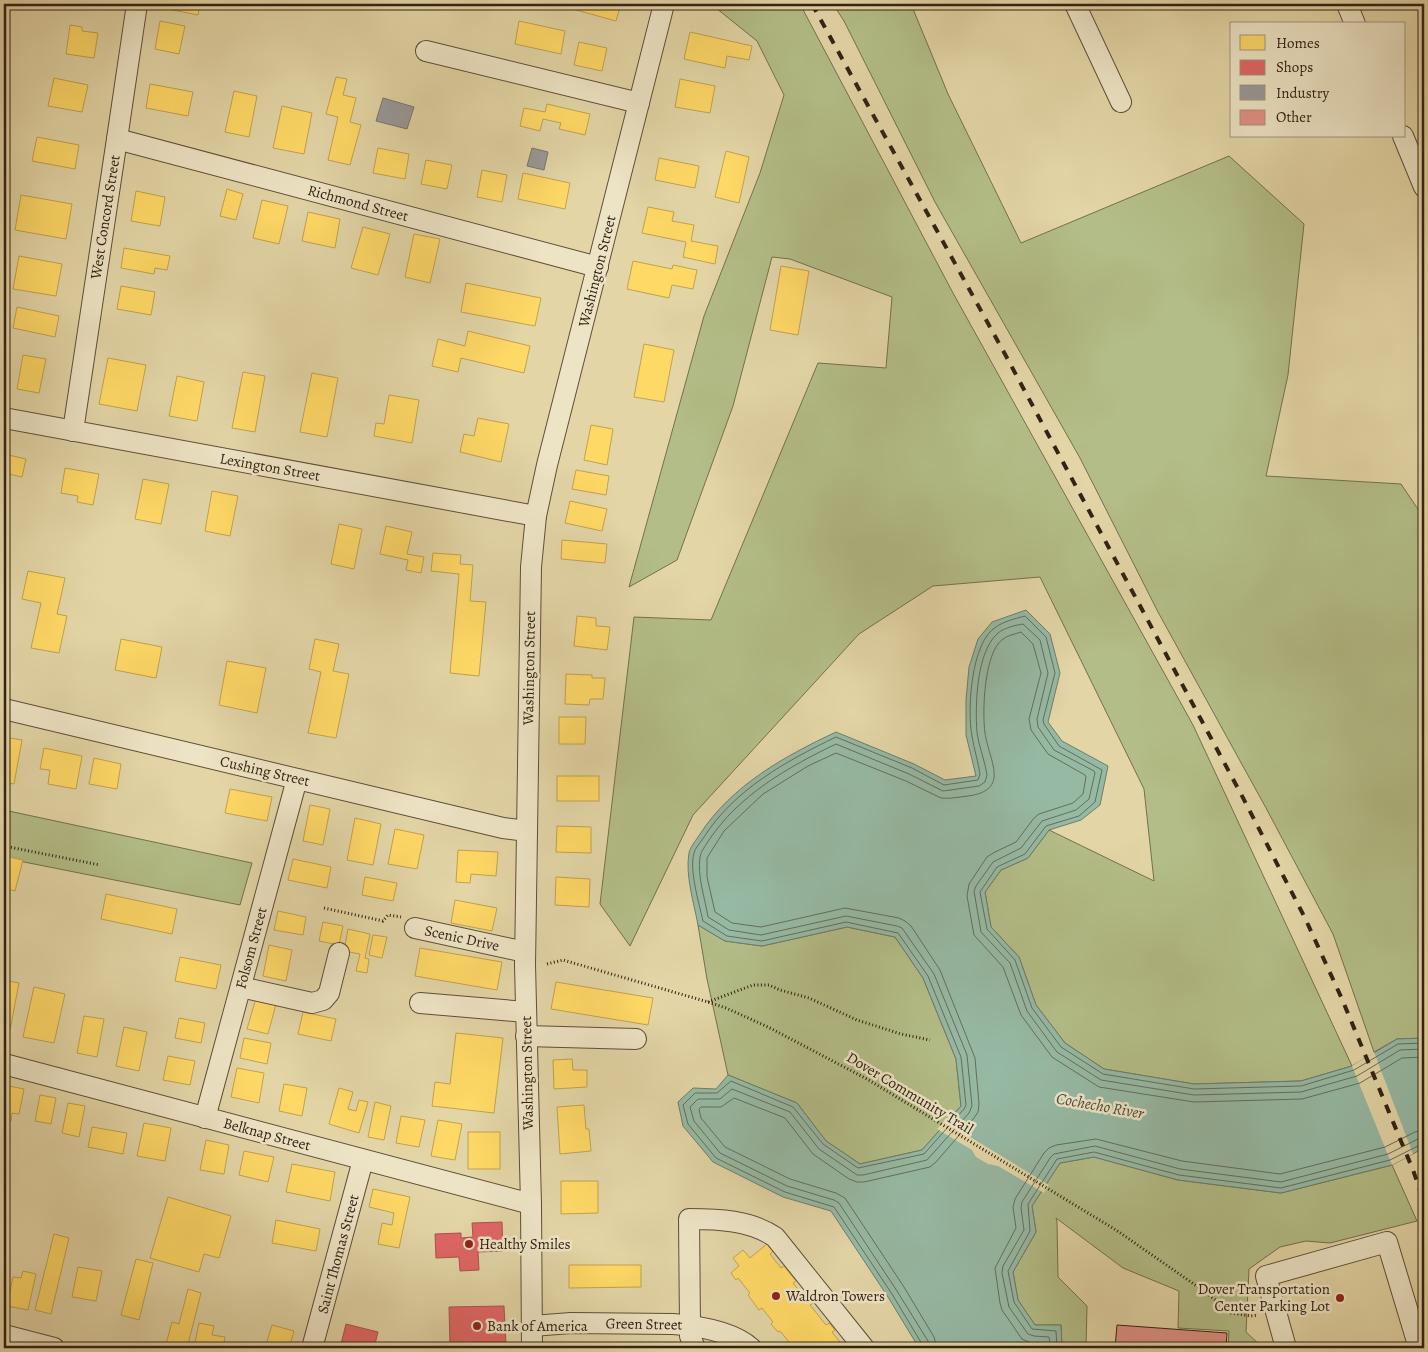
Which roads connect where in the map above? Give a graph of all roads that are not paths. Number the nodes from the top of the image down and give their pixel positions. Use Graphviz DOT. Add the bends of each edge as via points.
graph roads {
  1 [pos="136,4"];
  2 [pos="664,4"];
  3 [pos="1075,4"];
  4 [pos="1347,4"];
  5 [pos="1354,22"];
  6 [pos="426,50"];
  7 [pos="1121,102"];
  8 [pos="639,103"];
  9 [pos="1404,138"];
  10 [pos="117,139"];
  11 [pos="1424,187"];
  12 [pos="598,267"];
  13 [pos="4,418"];
  14 [pos="72,431"];
  15 [pos="536,516"];
  16 [pos="4,709"];
  17 [pos="296,779"];
  18 [pos="527,831"];
  19 [pos="414,928"];
  20 [pos="517,950"];
  21 [pos="339,953"];
  22 [pos="241,987"];
  23 [pos="420,1003"];
  24 [pos="526,1012"];
  25 [pos="526,1036"];
  26 [pos="636,1039"];
  27 [pos="4,1064"];
  28 [pos="205,1118"];
  29 [pos="363,1160"];
  30 [pos="531,1204"];
  31 [pos="690,1325"];
  32 [pos="532,1326"];
  33 [pos="4,1335"];
  34 [pos="54,1348"];
  35 [pos="312,1348"];
  36 [pos="532,1348"];
  37 [pos="695,1348"];
  38 [pos="751,1348"];
  39 [pos="864,1348"];
  40 [pos="1286,1348"];
  41 [pos="1418,1348"];
  1 -- 10 [label="street, West Concord Street"];
  2 -- 8 [label="street, Washington Street"];
  3 -- 7 [label="street"];
  4 -- 5 [label="street"];
  6 -- 8 [label="street"];
  8 -- 12 [label="street, Washington Street"];
  9 -- 11 [label="street"];
  10 -- 12 [label="street, Richmond Street"];
  10 -- 14 [label="street, West Concord Street"];
  12 -- 15 [label="street, Washington Street"];
  13 -- 14 [label="street, Lexington Street"];
  14 -- 15 [label="street, Lexington Street"];
  15 -- 18 [label="street, Washington Street" via="530,567"];
  16 -- 17 [label="street, Cushing Street"];
  17 -- 18 [label="street, Cushing Street"];
  17 -- 22 [label="street, Folsom Street"];
  18 -- 20 [label="street, Washington Street"];
  19 -- 20 [label="street, Scenic Drive"];
  20 -- 24 [label="street, Washington Street"];
  21 -- 22 [label="street" via="333,982 323,1000 312,1003"];
  22 -- 28 [label="street, Folsom Street"];
  23 -- 24 [label="street"];
  24 -- 25 [label="street, Washington Street"];
  25 -- 26 [label="street"];
  25 -- 30 [label="street, Washington Street"];
  27 -- 28 [label="street, Belknap Street"];
  28 -- 29 [label="street, Belknap Street"];
  29 -- 30 [label="street, Belknap Street"];
  29 -- 35 [label="street, Saint Thomas Street"];
  30 -- 32 [label="street, Washington Street"];
  31 -- 32 [label="street, Green Street" via="571,1323"];
  31 -- 37 [label="street"];
  31 -- 38 [label="street, Green Street" via="722,1333"];
  31 -- 39 [label="street" via="689,1219 727,1220 774,1237"];
  32 -- 36 [label="street, Washington Street"];
  33 -- 34 [label="street"];
  40 -- 41 [label="street" via="1266,1276 1387,1242"];
}
